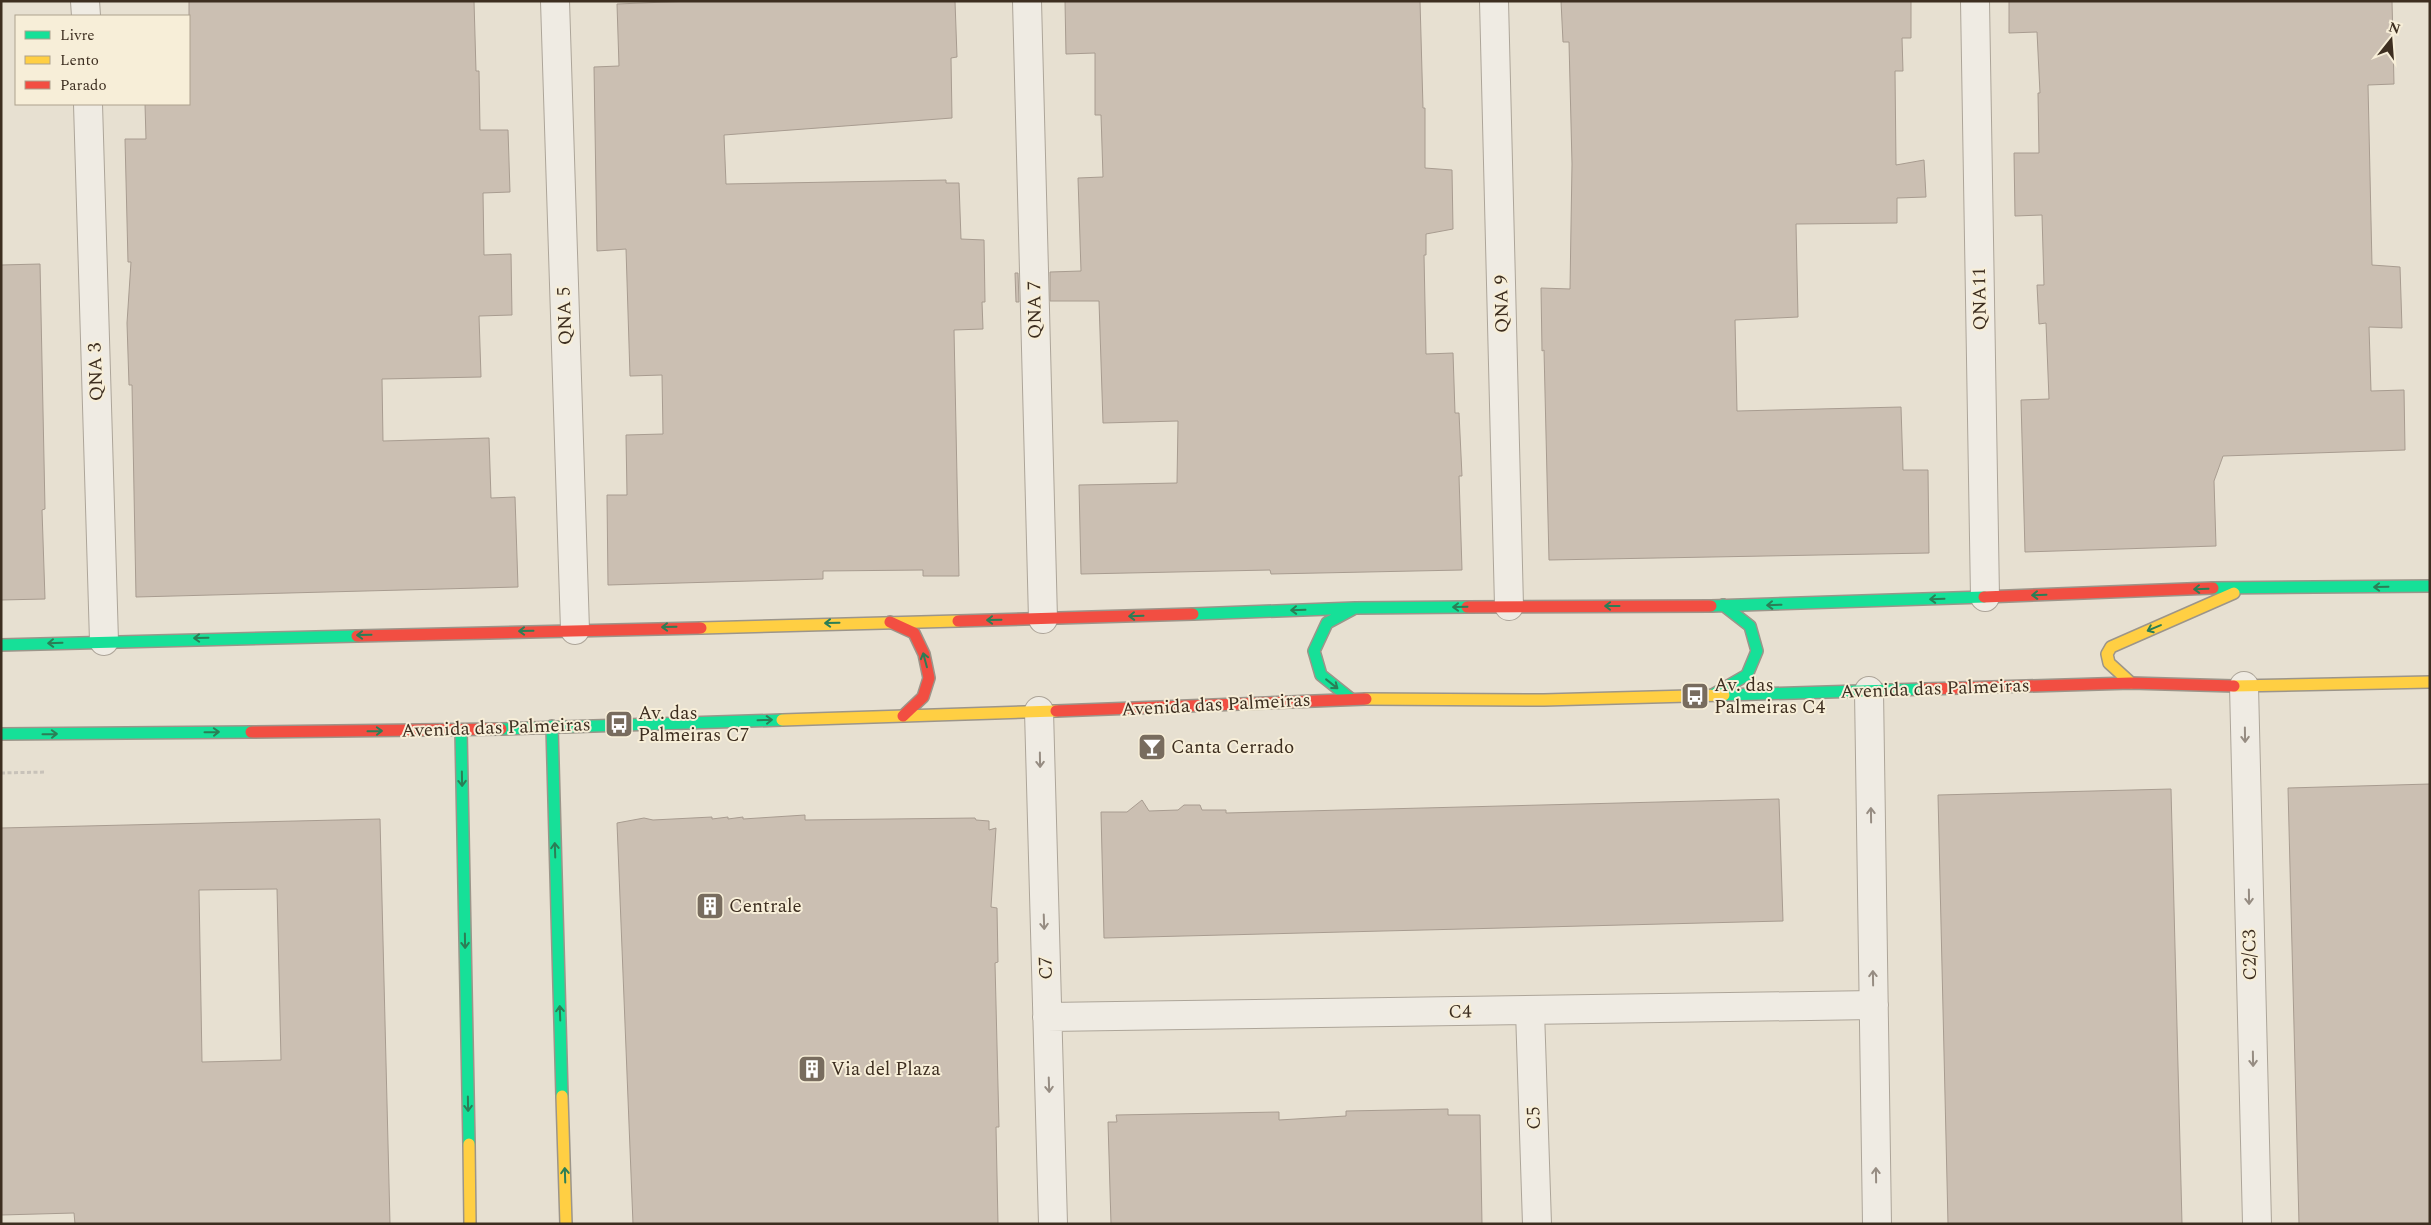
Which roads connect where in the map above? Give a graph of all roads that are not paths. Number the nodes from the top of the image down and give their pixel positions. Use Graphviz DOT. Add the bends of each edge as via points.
graph roads {
  1 [pos="85,1"];
  2 [pos="555,1"];
  3 [pos="1027,1"];
  4 [pos="1494,1"];
  5 [pos="1975,1"];
  6 [pos="86,15"];
  7 [pos="88,105"];
  8 [pos="2430,586"];
  9 [pos="2247,588"];
  10 [pos="1985,597"];
  11 [pos="1723,605"];
  12 [pos="1509,606"];
  13 [pos="1355,608"];
  14 [pos="1043,619"];
  15 [pos="890,622"];
  16 [pos="575,630"];
  17 [pos="104,640"];
  18 [pos="1,645"];
  19 [pos="2131,682"];
  20 [pos="2430,682"];
  21 [pos="2244,686"];
  22 [pos="1869,691"];
  23 [pos="1713,694"];
  24 [pos="1351,699"];
  25 [pos="1039,711"];
  26 [pos="903,716"];
  27 [pos="552,726"];
  28 [pos="461,730"];
  29 [pos="1,734"];
  30 [pos="1874,1005"];
  31 [pos="1530,1011"];
  32 [pos="1047,1017"];
  33 [pos="473,1221"];
  34 [pos="566,1224"];
  35 [pos="1053,1224"];
  36 [pos="1537,1224"];
  37 [pos="1877,1224"];
  38 [pos="2257,1224"];
  1 -- 6 [label="street"];
  2 -- 16 [label="street, QNA 5"];
  3 -- 14 [label="street, QNA 7"];
  4 -- 12 [label="street, QNA 9"];
  5 -- 10 [label="street, QNA11"];
  7 -- 17 [label="street, QNA 3"];
  8 -- 9 [label="main road, one-way"];
  9 -- 10 [label="main road, one-way"];
  9 -- 19 [label="main road, one-way" via="2111,647 2107,654 2109,663"];
  10 -- 11 [label="main road, one-way"];
  11 -- 12 [label="main road, one-way"];
  11 -- 23 [label="main road" via="1750,626 1757,651 1747,675"];
  12 -- 13 [label="main road, one-way"];
  13 -- 14 [label="main road, one-way"];
  13 -- 24 [label="main road, one-way" via="1327,623 1314,651 1321,676"];
  14 -- 15 [label="main road, one-way"];
  15 -- 16 [label="main road, one-way"];
  26 -- 15 [label="main road, one-way" via="923,697 929,678 924,654 914,633"];
  16 -- 17 [label="main road, one-way"];
  17 -- 18 [label="main road, one-way"];
  19 -- 21 [label="main road, Avenida das Palmeiras"];
  19 -- 22 [label="main road, Avenida das Palmeiras"];
  20 -- 21 [label="main road, Avenida das Palmeiras"];
  21 -- 38 [label="street, C2/C3, one-way"];
  22 -- 23 [label="main road, Avenida das Palmeiras"];
  30 -- 22 [label="street, one-way"];
  23 -- 24 [label="main road, Avenida das Palmeiras" via="1544,700"];
  24 -- 25 [label="main road, Avenida das Palmeiras"];
  25 -- 26 [label="main road, Avenida das Palmeiras"];
  25 -- 32 [label="street, C7, one-way"];
  27 -- 26 [label="main road, Avenida das Palmeiras, one-way"];
  27 -- 28 [label="main road, Avenida das Palmeiras"];
  34 -- 27 [label="main road, one-way"];
  29 -- 28 [label="main road, Avenida das Palmeiras, one-way"];
  28 -- 33 [label="main road, one-way"];
  30 -- 31 [label="street, C4"];
  37 -- 30 [label="street, one-way"];
  31 -- 32 [label="street, C4"];
  31 -- 36 [label="street, C5"];
  32 -- 35 [label="street, C7, one-way"];
}
